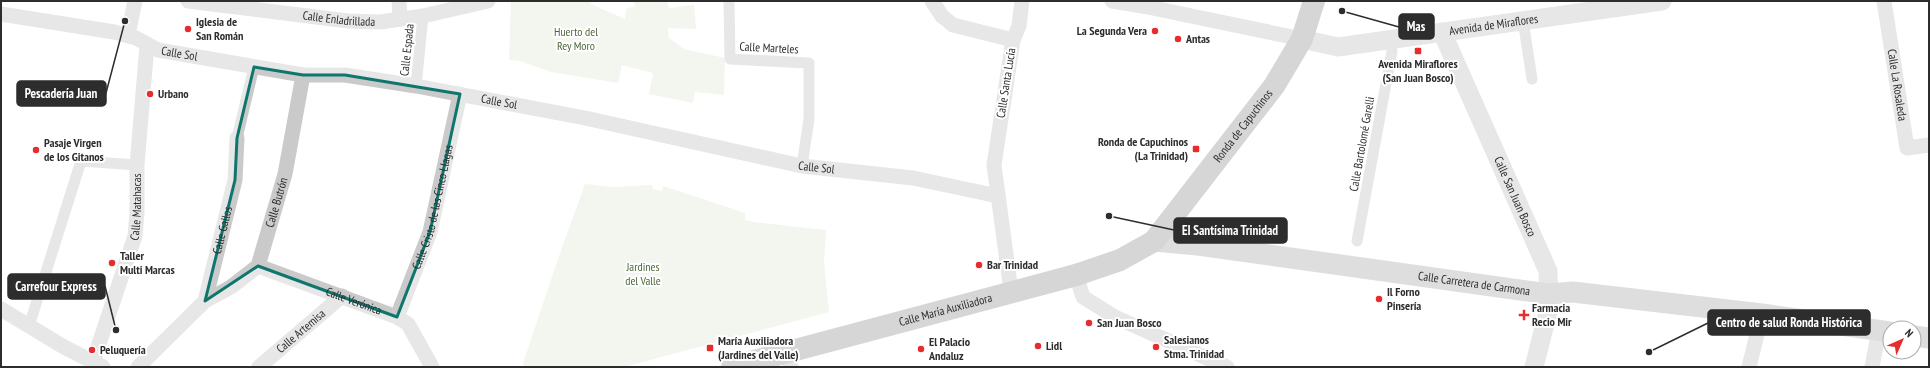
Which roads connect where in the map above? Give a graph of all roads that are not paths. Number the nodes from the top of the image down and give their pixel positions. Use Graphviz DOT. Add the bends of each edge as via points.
graph roads {
  1 [pos="135,1"];
  2 [pos="188,1"];
  3 [pos="399,1"];
  4 [pos="488,1"];
  5 [pos="729,1"];
  6 [pos="932,1"];
  7 [pos="1022,1"];
  8 [pos="1112,1"];
  9 [pos="1314,1"];
  10 [pos="1662,1"];
  11 [pos="1884,1"];
  12 [pos="238,4"];
  13 [pos="1590,6"];
  14 [pos="1,14"];
  15 [pos="423,16"];
  16 [pos="400,18"];
  17 [pos="1523,20"];
  18 [pos="1442,32"];
  19 [pos="121,33"];
  20 [pos="1302,39"];
  21 [pos="1013,40"];
  22 [pos="147,45"];
  23 [pos="1392,51"];
  24 [pos="254,67"];
  25 [pos="303,75"];
  26 [pos="1532,79"];
  27 [pos="416,86"];
  28 [pos="460,94"];
  29 [pos="237,138"];
  30 [pos="1929,145"];
  31 [pos="137,166"];
  32 [pos="802,166"];
  33 [pos="998,196"];
  34 [pos="1357,241"];
  35 [pos="1162,242"];
  36 [pos="258,266"];
  37 [pos="1076,275"];
  38 [pos="1011,291"];
  39 [pos="1549,294"];
  40 [pos="342,296"];
  41 [pos="206,301"];
  42 [pos="1,309"];
  43 [pos="1762,314"];
  44 [pos="397,317"];
  45 [pos="29,326"];
  46 [pos="1882,331"];
  47 [pos="1882,337"];
  48 [pos="789,360"];
  49 [pos="98,365"];
  50 [pos="426,365"];
  51 [pos="138,367"];
  52 [pos="259,367"];
  53 [pos="732,367"];
  54 [pos="1228,367"];
  55 [pos="1534,367"];
  56 [pos="1749,367"];
  57 [pos="1872,367"];
  1 -- 19 [label="street"];
  2 -- 12 [label="street, Calle Enladrillada"];
  3 -- 16 [label="street"];
  4 -- 15 [label="street, Calle Enladrillada"];
  5 -- 32 [label="street, Calle Marteles" via="730,59 809,63 809,119"];
  6 -- 21 [label="street, Calle Santa Lucía" via="942,16 953,25"];
  7 -- 21 [label="street" via="1019,26"];
  8 -- 20 [label="street"];
  9 -- 20 [label="main road, Ronda de Capuchinos"];
  10 -- 13 [label="street, Avenida de Miraflores"];
  11 -- 30 [label="street, Calle La Rosaleda" via="1907,148"];
  12 -- 16 [label="street, Calle Enladrillada" via="348,21 380,22"];
  13 -- 17 [label="street, Avenida de Miraflores"];
  14 -- 19 [label="street, Calle Sol"];
  15 -- 16 [label="street, Calle Enladrillada"];
  15 -- 27 [label="street, Calle Espada"];
  17 -- 18 [label="street, Avenida de Miraflores"];
  17 -- 26 [label="street"];
  18 -- 20 [label="street, Avenida de Miraflores" via="1338,47"];
  18 -- 39 [label="street, Calle San Juan Bosco" via="1548,271"];
  19 -- 22 [label="street, Calle Sol"];
  20 -- 35 [label="main road, Ronda de Capuchinos" via="1274,86"];
  21 -- 33 [label="street, Calle Santa Lucía" via="994,165"];
  22 -- 24 [label="street, Calle Sol" via="158,50"];
  22 -- 31 [label="street, Calle Matahacas"];
  23 -- 34 [label="street, Calle Bartolomé Garelli"];
  24 -- 25 [label="street, Calle Sol"];
  24 -- 29 [label="street, Calle Gallos"];
  25 -- 27 [label="street, Calle Sol" via="345,75"];
  25 -- 36 [label="street, Calle Butrón" via="285,174"];
  27 -- 28 [label="street, Calle Sol"];
  28 -- 32 [label="street, Calle Sol" via="681,138"];
  28 -- 44 [label="street, Calle Cristo de las Cinco Llagas" via="430,232"];
  29 -- 41 [label="street, Calle Gallos" via="235,180"];
  31 -- 45 [label="street" via="81,161"];
  31 -- 49 [label="street, Calle Matahacas" via="135,236"];
  32 -- 33 [label="street, Calle Sol" via="913,178"];
  33 -- 38 [label="street, Calle Santa Lucía"];
  35 -- 37 [label="main road, Calle María Auxiliadora"];
  35 -- 39 [label="main road, Calle Carretera de Carmona"];
  36 -- 40 [label="street, Calle Verónica"];
  36 -- 41 [label="street"];
  37 -- 38 [label="main road, Calle María Auxiliadora"];
  37 -- 54 [label="street" via="1083,297 1114,317"];
  38 -- 48 [label="main road, Calle María Auxiliadora"];
  39 -- 43 [label="main road, Calle Carretera de Carmona" via="1573,292"];
  39 -- 55 [label="street, Calle San Juan Bosco" via="1549,308"];
  40 -- 44 [label="street, Calle Verónica"];
  40 -- 52 [label="street, Calle Artemisa"];
  41 -- 51 [label="street"];
  42 -- 45 [label="street"];
  43 -- 46 [label="main road, Calle Carretera de Carmona"];
  43 -- 56 [label="street"];
  44 -- 50 [label="street, Calle Verónica" via="408,324"];
  45 -- 49 [label="street"];
  47 -- 57 [label="street"];
  48 -- 53 [label="main road, Calle María Auxiliadora"];
}
